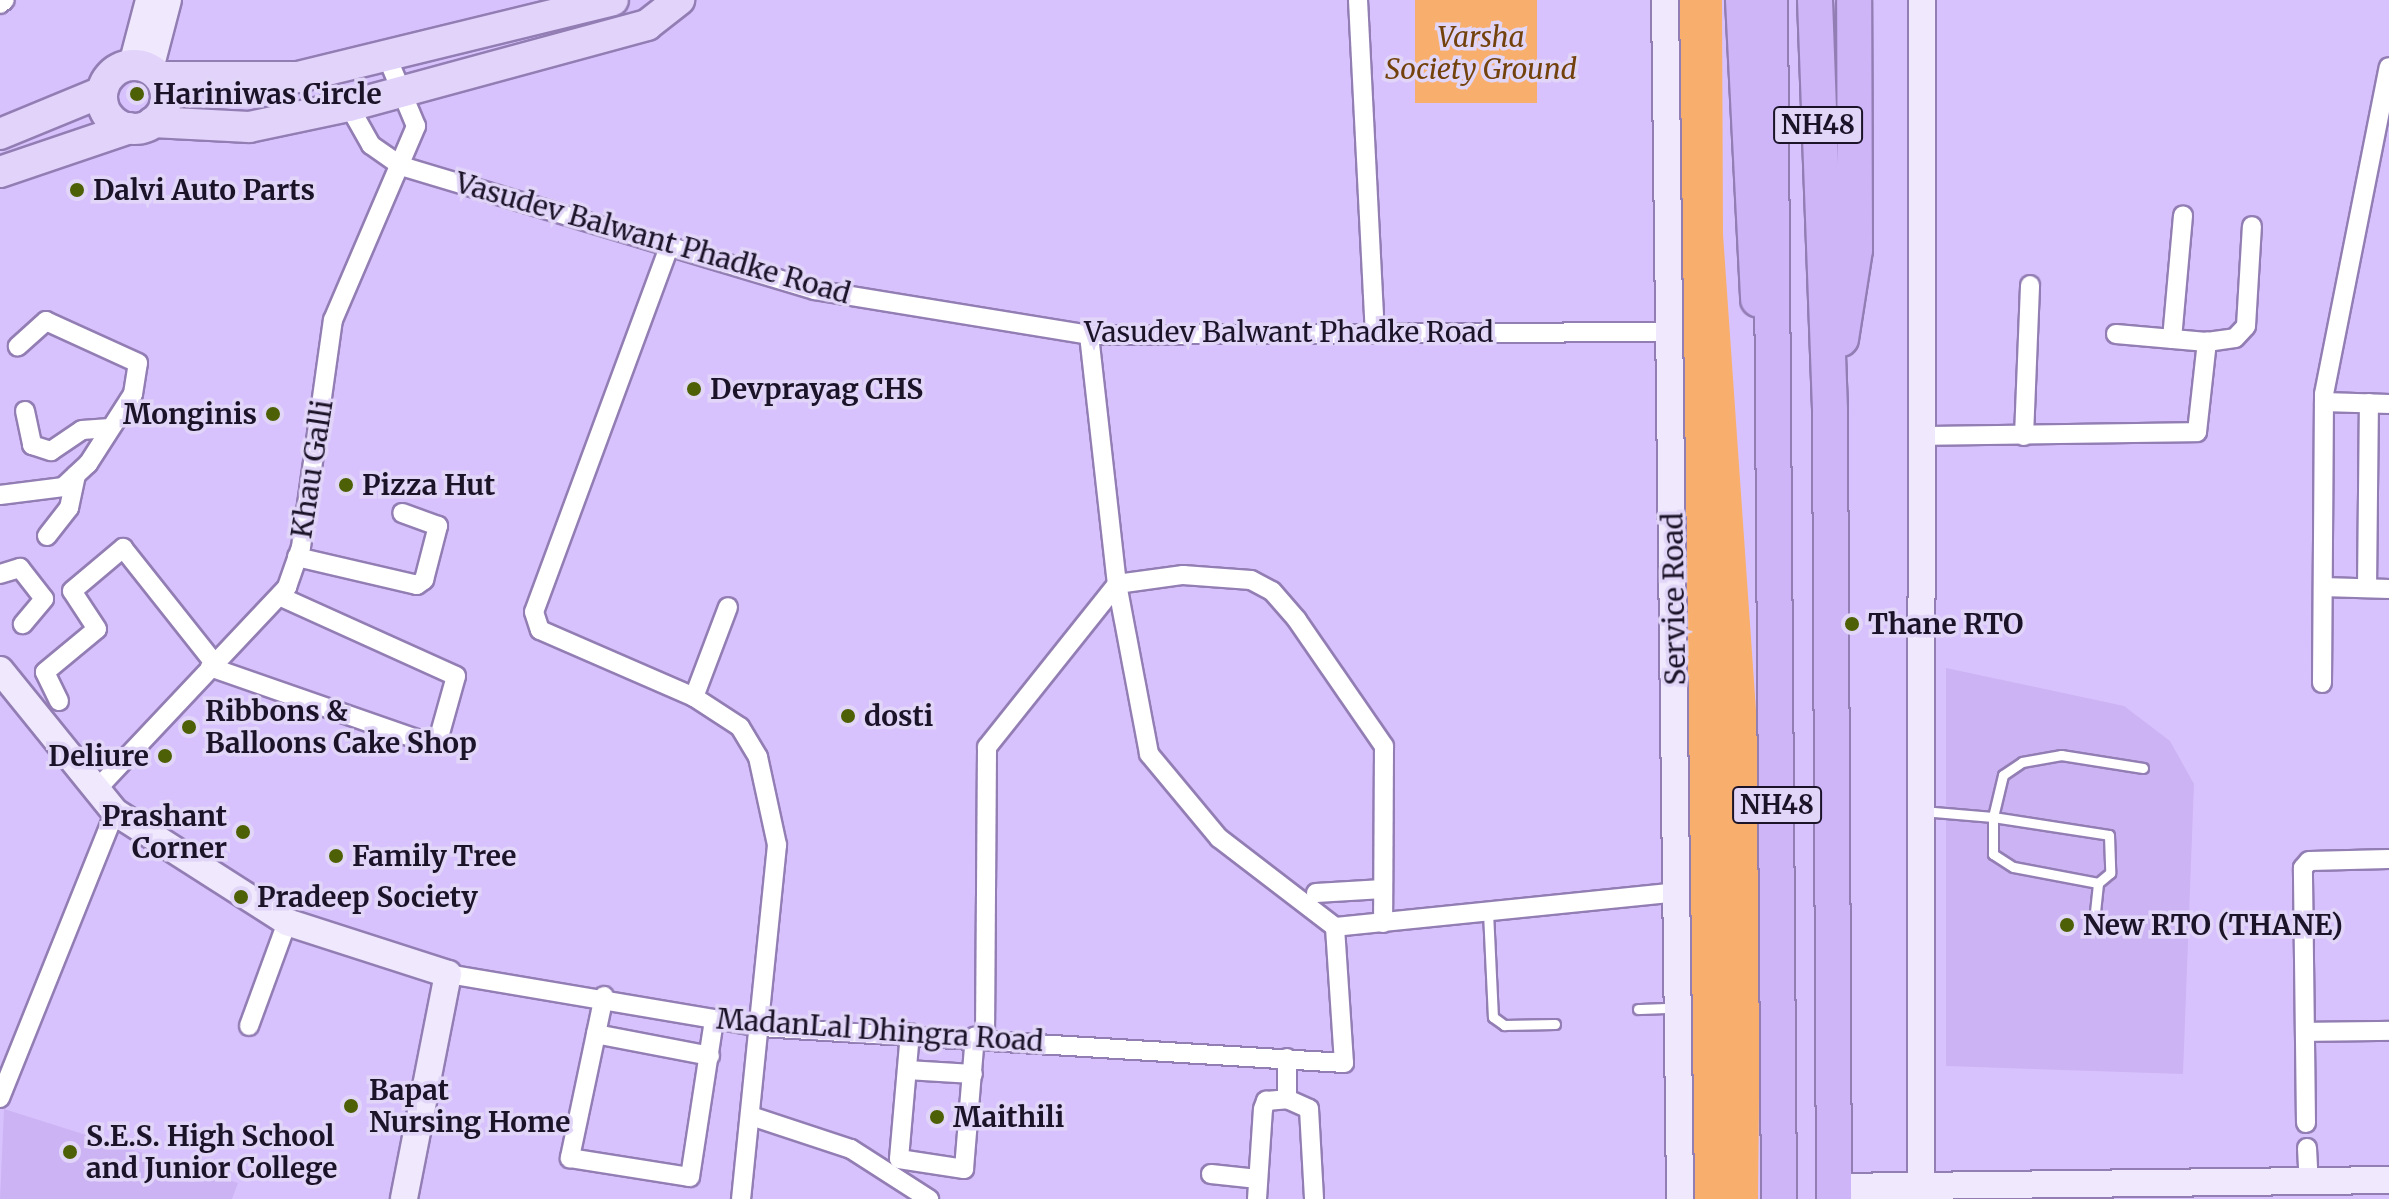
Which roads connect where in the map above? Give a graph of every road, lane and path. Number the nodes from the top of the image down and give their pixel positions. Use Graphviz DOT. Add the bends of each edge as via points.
graph roads {
  1 [pos="5,0"];
  2 [pos="149,0"];
  3 [pos="168,0"];
  4 [pos="613,0"];
  5 [pos="679,0"];
  6 [pos="1358,0"];
  7 [pos="1665,0"];
  8 [pos="1743,0"];
  9 [pos="1770,0"];
  10 [pos="1815,0"];
  11 [pos="1854,0"];
  12 [pos="1922,0"];
  13 [pos="0,4"];
  14 [pos="387,57"];
  15 [pos="2389,67"];
  16 [pos="147,70"];
  17 [pos="403,91"];
  18 [pos="102,92"];
  19 [pos="349,106"];
  20 [pos="142,125"];
  21 [pos="0,134"];
  22 [pos="401,166"];
  23 [pos="0,172"];
  24 [pos="2183,215"];
  25 [pos="2252,226"];
  26 [pos="669,247"];
  27 [pos="2030,285"];
  28 [pos="1671,332"];
  29 [pos="1375,333"];
  30 [pos="2116,334"];
  31 [pos="1089,335"];
  32 [pos="2172,339"];
  33 [pos="2207,342"];
  34 [pos="18,346"];
  35 [pos="2324,402"];
  36 [pos="2369,403"];
  37 [pos="2389,404"];
  38 [pos="25,411"];
  39 [pos="1774,411"];
  40 [pos="1830,411"];
  41 [pos="110,428"];
  42 [pos="1921,436"];
  43 [pos="2024,436"];
  44 [pos="76,475"];
  45 [pos="0,495"];
  46 [pos="402,513"];
  47 [pos="47,536"];
  48 [pos="297,557"];
  49 [pos="0,574"];
  50 [pos="1117,584"];
  51 [pos="2323,587"];
  52 [pos="2367,588"];
  53 [pos="2389,589"];
  54 [pos="279,596"];
  55 [pos="728,607"];
  56 [pos="23,624"];
  57 [pos="212,665"];
  58 [pos="0,670"];
  59 [pos="2322,683"];
  60 [pos="694,697"];
  61 [pos="59,701"];
  62 [pos="2143,768"];
  63 [pos="96,790"];
  64 [pos="1921,811"];
  65 [pos="115,812"];
  66 [pos="1993,817"];
  67 [pos="2389,859"];
  68 [pos="2098,883"];
  69 [pos="1383,889"];
  70 [pos="1677,892"];
  71 [pos="1316,893"];
  72 [pos="1488,912"];
  73 [pos="2095,912"];
  74 [pos="287,922"];
  75 [pos="1383,923"];
  76 [pos="1335,927"];
  77 [pos="448,974"];
  78 [pos="604,996"];
  79 [pos="1678,1008"];
  80 [pos="1638,1009"];
  81 [pos="714,1021"];
  82 [pos="1555,1024"];
  83 [pos="249,1026"];
  84 [pos="761,1027"];
  85 [pos="2389,1031"];
  86 [pos="2305,1032"];
  87 [pos="910,1033"];
  88 [pos="596,1034"];
  89 [pos="980,1036"];
  90 [pos="710,1056"];
  91 [pos="1287,1058"];
  92 [pos="907,1070"];
  93 [pos="973,1074"];
  94 [pos="0,1098"];
  95 [pos="1287,1099"];
  96 [pos="754,1117"];
  97 [pos="2306,1123"];
  98 [pos="2307,1148"];
  99 [pos="1211,1174"];
  100 [pos="1258,1179"];
  101 [pos="2389,1180"];
  102 [pos="2309,1181"];
  103 [pos="2187,1191"];
  104 [pos="1834,1193"];
  105 [pos="1921,1193"];
  106 [pos="404,1199"];
  107 [pos="741,1199"];
  108 [pos="929,1199"];
  109 [pos="1257,1199"];
  110 [pos="1314,1199"];
  111 [pos="1680,1199"];
  112 [pos="1779,1199"];
  1 -- 13 [label="street"];
  2 -- 16 [label="street"];
  3 -- 16 [label="street"];
  4 -- 14 [label="main road"];
  5 -- 17 [label="main road" via="647,25"];
  6 -- 29 [label="street"];
  7 -- 28 [label="street, Service Road"];
  8 -- 39 [label="highway" via="1750,251"];
  9 -- 39 [label="highway, NH48"];
  10 -- 40 [label="highway, NH48"];
  11 -- 40 [label="highway" via="1855,250"];
  12 -- 42 [label="street"];
  14 -- 16 [label="main road" via="298,77"];
  14 -- 17 [label="street, Khau Galli"];
  15 -- 35 [label="street"];
  16 -- 18 [label="main road" via="112,73"];
  16 -- 20 [label="main road" via="165,106"];
  17 -- 19 [label="main road"];
  17 -- 22 [label="street, Khau Galli" via="416,126"];
  18 -- 20 [label="main road" via="112,120"];
  18 -- 21 [label="main road"];
  19 -- 20 [label="main road" via="249,127"];
  19 -- 22 [label="street" via="371,145"];
  20 -- 23 [label="main road"];
  22 -- 26 [label="street, Vasudev Balwant Phadke Road"];
  22 -- 48 [label="street, Khau Galli" via="333,320"];
  24 -- 32 [label="street"];
  25 -- 33 [label="street" via="2246,326 2235,338"];
  26 -- 31 [label="street, Vasudev Balwant Phadke Road" via="815,290"];
  26 -- 60 [label="street" via="534,612 540,630"];
  27 -- 43 [label="street"];
  28 -- 29 [label="street, Vasudev Balwant Phadke Road"];
  28 -- 70 [label="street, Service Road"];
  29 -- 31 [label="street, Vasudev Balwant Phadke Road"];
  30 -- 32 [label="street"];
  31 -- 50 [label="street"];
  32 -- 33 [label="street"];
  33 -- 43 [label="street" via="2197,432"];
  34 -- 41 [label="street" via="46,321 133,355 133,394"];
  35 -- 36 [label="street"];
  35 -- 51 [label="street"];
  36 -- 37 [label="street"];
  36 -- 52 [label="street"];
  38 -- 41 [label="street" via="32,445 51,451 82,430"];
  39 -- 112 [label="highway, NH48"];
  40 -- 104 [label="highway, NH48"];
  41 -- 44 [label="street"];
  42 -- 43 [label="street"];
  42 -- 64 [label="street"];
  44 -- 45 [label="street" via="37,495"];
  44 -- 47 [label="street" via="69,508"];
  46 -- 48 [label="street" via="438,526 424,580 417,585"];
  48 -- 54 [label="street, Khau Galli"];
  49 -- 56 [label="street" via="20,568 44,599"];
  50 -- 69 [label="street" via="1216,576 1272,591 1384,746"];
  50 -- 76 [label="street" via="1149,754 1219,838"];
  50 -- 89 [label="street" via="987,747"];
  51 -- 52 [label="street"];
  51 -- 59 [label="street"];
  52 -- 53 [label="street"];
  54 -- 57 [label="street, Khau Galli"];
  54 -- 57 [label="street" via="456,676 439,737 425,742"];
  55 -- 60 [label="street"];
  57 -- 61 [label="street" via="123,548 72,591 97,629 45,672"];
  57 -- 63 [label="street, Khau Galli"];
  58 -- 63 [label="street, MadanLal Dhingra Road"];
  60 -- 84 [label="street" via="740,727 768,785 777,845"];
  62 -- 66 [label="lane" via="2061,755 2022,762 2003,775"];
  63 -- 65 [label="street, MadanLal Dhingra Road"];
  64 -- 66 [label="lane"];
  64 -- 105 [label="street"];
  65 -- 74 [label="street, MadanLal Dhingra Road"];
  65 -- 94 [label="street"];
  66 -- 68 [label="lane" via="1999,860"];
  66 -- 68 [label="lane" via="2109,835 2110,873"];
  67 -- 86 [label="street" via="2309,861 2303,868"];
  68 -- 73 [label="lane"];
  69 -- 71 [label="street"];
  69 -- 75 [label="street"];
  70 -- 72 [label="street"];
  70 -- 79 [label="street, Service Road"];
  72 -- 75 [label="street"];
  72 -- 82 [label="lane" via="1493,1017 1504,1025"];
  74 -- 77 [label="street, MadanLal Dhingra Road"];
  74 -- 83 [label="street"];
  75 -- 76 [label="street"];
  76 -- 91 [label="street, MadanLal Dhingra Road" via="1344,1063"];
  77 -- 78 [label="street, MadanLal Dhingra Road"];
  77 -- 106 [label="street"];
  78 -- 81 [label="street, MadanLal Dhingra Road"];
  78 -- 88 [label="street"];
  79 -- 80 [label="lane"];
  79 -- 111 [label="street, Service Road"];
  81 -- 84 [label="street, MadanLal Dhingra Road"];
  81 -- 90 [label="street"];
  84 -- 87 [label="street, MadanLal Dhingra Road"];
  84 -- 96 [label="street"];
  85 -- 86 [label="street"];
  86 -- 97 [label="street"];
  87 -- 89 [label="street, MadanLal Dhingra Road"];
  87 -- 92 [label="street"];
  88 -- 90 [label="street"];
  88 -- 90 [label="street" via="570,1158 690,1177"];
  89 -- 91 [label="street, MadanLal Dhingra Road"];
  89 -- 93 [label="street"];
  91 -- 95 [label="street"];
  92 -- 93 [label="street"];
  92 -- 93 [label="street" via="899,1159 964,1169"];
  95 -- 100 [label="street" via="1266,1101 1263,1109"];
  95 -- 110 [label="street" via="1309,1109"];
  96 -- 107 [label="street"];
  96 -- 108 [label="street" via="851,1149"];
  98 -- 102 [label="street"];
  99 -- 100 [label="street"];
  100 -- 109 [label="street"];
  101 -- 102 [label="street"];
  102 -- 103 [label="street"];
  103 -- 105 [label="street"];
  104 -- 105 [label="street"];
}
